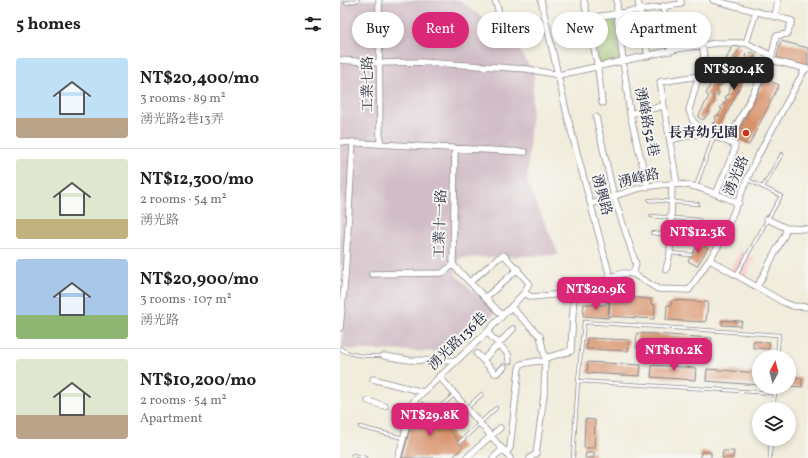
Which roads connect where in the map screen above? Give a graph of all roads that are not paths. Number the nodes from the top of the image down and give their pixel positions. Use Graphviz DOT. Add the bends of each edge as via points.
graph roads {
  1 [pos="358,0"];
  2 [pos="379,0"];
  3 [pos="495,0"];
  4 [pos="541,0"];
  5 [pos="584,0"];
  6 [pos="617,0"];
  7 [pos="638,0"];
  8 [pos="681,0"];
  9 [pos="714,0"];
  10 [pos="778,0"];
  11 [pos="346,3"];
  12 [pos="663,6"];
  13 [pos="640,10"];
  14 [pos="498,12"];
  15 [pos="587,12"];
  16 [pos="617,12"];
  17 [pos="628,12"];
  18 [pos="756,12"];
  19 [pos="775,17"];
  20 [pos="746,43"];
  21 [pos="711,44"];
  22 [pos="594,48"];
  23 [pos="621,48"];
  24 [pos="686,48"];
  25 [pos="703,48"];
  26 [pos="671,51"];
  27 [pos="648,56"];
  28 [pos="340,60"];
  29 [pos="771,60"];
  30 [pos="623,61"];
  31 [pos="380,62"];
  32 [pos="598,68"];
  33 [pos="807,69"];
  34 [pos="559,75"];
  35 [pos="699,76"];
  36 [pos="602,103"];
  37 [pos="663,106"];
  38 [pos="630,114"];
  39 [pos="596,117"];
  40 [pos="704,132"];
  41 [pos="714,136"];
  42 [pos="670,140"];
  43 [pos="728,141"];
  44 [pos="340,142"];
  45 [pos="352,142"];
  46 [pos="380,144"];
  47 [pos="455,148"];
  48 [pos="525,152"];
  49 [pos="782,154"];
  50 [pos="748,180"];
  51 [pos="674,184"];
  52 [pos="648,187"];
  53 [pos="696,187"];
  54 [pos="763,187"];
  55 [pos="716,194"];
  56 [pos="614,196"];
  57 [pos="649,200"];
  58 [pos="671,201"];
  59 [pos="739,203"];
  60 [pos="591,204"];
  61 [pos="698,204"];
  62 [pos="651,216"];
  63 [pos="670,218"];
  64 [pos="767,219"];
  65 [pos="699,220"];
  66 [pos="786,228"];
  67 [pos="808,229"];
  68 [pos="652,234"];
  69 [pos="670,235"];
  70 [pos="695,238"];
  71 [pos="670,253"];
  72 [pos="691,255"];
  73 [pos="710,260"];
  74 [pos="343,265"];
  75 [pos="453,265"];
  76 [pos="518,269"];
  77 [pos="666,270"];
  78 [pos="372,274"];
  79 [pos="633,274"];
  80 [pos="736,275"];
  81 [pos="610,277"];
  82 [pos="470,282"];
  83 [pos="757,287"];
  84 [pos="524,293"];
  85 [pos="574,293"];
  86 [pos="485,298"];
  87 [pos="341,304"];
  88 [pos="511,307"];
  89 [pos="808,307"];
  90 [pos="502,315"];
  91 [pos="340,328"];
  92 [pos="513,328"];
  93 [pos="488,332"];
  94 [pos="497,344"];
  95 [pos="340,348"];
  96 [pos="778,350"];
  97 [pos="477,354"];
  98 [pos="384,356"];
  99 [pos="482,360"];
  100 [pos="545,360"];
  101 [pos="455,361"];
  102 [pos="510,361"];
  103 [pos="504,367"];
  104 [pos="439,376"];
  105 [pos="374,379"];
  106 [pos="578,380"];
  107 [pos="752,391"];
  108 [pos="423,392"];
  109 [pos="456,394"];
  110 [pos="482,394"];
  111 [pos="368,401"];
  112 [pos="385,406"];
  113 [pos="468,408"];
  114 [pos="496,408"];
  115 [pos="435,412"];
  116 [pos="452,422"];
  117 [pos="480,422"];
  118 [pos="360,427"];
  119 [pos="500,428"];
  120 [pos="491,435"];
  121 [pos="404,438"];
  122 [pos="460,442"];
  123 [pos="771,446"];
  124 [pos="504,451"];
  125 [pos="353,455"];
  126 [pos="468,456"];
  127 [pos="365,458"];
  128 [pos="398,458"];
  129 [pos="493,458"];
  130 [pos="510,458"];
  131 [pos="530,458"];
  132 [pos="573,458"];
  133 [pos="770,458"];
  1 -- 11 [label="lane"];
  2 -- 31 [label="street, 工業七路"];
  3 -- 14 [label="street"];
  4 -- 34 [label="street, 湧興路"];
  5 -- 15 [label="street"];
  6 -- 16 [label="street, 湧峰路52巷"];
  7 -- 13 [label="street"];
  8 -- 12 [label="street" via="681,4"];
  9 -- 18 [label="street"];
  10 -- 19 [label="street"];
  12 -- 13 [label="street"];
  12 -- 26 [label="street"];
  13 -- 17 [label="street"];
  13 -- 27 [label="street"];
  18 -- 19 [label="street"];
  18 -- 20 [label="street"];
  19 -- 29 [label="street" via="792,21 787,34 776,36"];
  20 -- 21 [label="street"];
  20 -- 29 [label="street" via="768,54"];
  22 -- 32 [label="street"];
  23 -- 30 [label="street, 湧峰路52巷"];
  24 -- 26 [label="street"];
  25 -- 35 [label="street" via="704,56"];
  26 -- 27 [label="street"];
  27 -- 30 [label="street"];
  28 -- 31 [label="street"];
  29 -- 33 [label="street"];
  29 -- 43 [label="street"];
  30 -- 32 [label="street"];
  30 -- 38 [label="street, 湧峰路52巷"];
  31 -- 34 [label="street" via="527,69"];
  31 -- 46 [label="street, 工業七路"];
  32 -- 34 [label="street"];
  32 -- 36 [label="street"];
  33 -- 50 [label="street, 湧光路" via="755,161"];
  34 -- 60 [label="street, 湧興路"];
  35 -- 37 [label="street" via="660,82"];
  35 -- 40 [label="street" via="689,110 693,121"];
  37 -- 38 [label="street"];
  37 -- 42 [label="street"];
  38 -- 52 [label="street, 湧峰路52巷"];
  39 -- 56 [label="street"];
  40 -- 41 [label="street"];
  40 -- 42 [label="street"];
  41 -- 43 [label="street"];
  41 -- 53 [label="lane"];
  42 -- 51 [label="street"];
  43 -- 55 [label="street" via="735,145 734,151"];
  44 -- 45 [label="street"];
  45 -- 46 [label="street"];
  45 -- 74 [label="street"];
  46 -- 47 [label="street"];
  47 -- 48 [label="street"];
  47 -- 75 [label="street, 工業十一路"];
  49 -- 54 [label="lane"];
  50 -- 54 [label="lane"];
  50 -- 59 [label="street, 湧光路"];
  51 -- 52 [label="street, 湧峰路"];
  51 -- 53 [label="street, 湧峰路"];
  51 -- 58 [label="street"];
  52 -- 56 [label="street, 湧峰路"];
  53 -- 55 [label="street, 湧峰路"];
  54 -- 64 [label="lane" via="781,196"];
  55 -- 59 [label="street, 湧峰路"];
  56 -- 60 [label="street, 湧峰路"];
  56 -- 79 [label="street" via="636,264"];
  57 -- 58 [label="lane"];
  58 -- 61 [label="lane"];
  58 -- 63 [label="street"];
  59 -- 73 [label="street, 湧光路"];
  60 -- 81 [label="street, 湧興路"];
  62 -- 63 [label="lane"];
  63 -- 65 [label="lane"];
  63 -- 69 [label="street"];
  64 -- 66 [label="street"];
  64 -- 80 [label="lane"];
  66 -- 67 [label="street"];
  66 -- 83 [label="street"];
  68 -- 69 [label="lane"];
  69 -- 70 [label="lane"];
  69 -- 71 [label="street"];
  71 -- 72 [label="lane"];
  71 -- 77 [label="street"];
  73 -- 79 [label="street, 湧光路" via="689,290 658,289"];
  73 -- 80 [label="street"];
  74 -- 87 [label="street"];
  75 -- 78 [label="street, 工業十一路" via="442,274"];
  75 -- 82 [label="street"];
  76 -- 82 [label="street" via="504,255"];
  76 -- 84 [label="street" via="529,283"];
  76 -- 86 [label="street"];
  79 -- 81 [label="street" via="624,273"];
  80 -- 83 [label="street"];
  81 -- 85 [label="street" via="591,290"];
  82 -- 86 [label="street"];
  83 -- 89 [label="street" via="793,306"];
  84 -- 85 [label="street" via="532,298"];
  84 -- 88 [label="street, 湧光路136巷"];
  85 -- 100 [label="street" via="571,351"];
  86 -- 90 [label="street"];
  87 -- 91 [label="street"];
  88 -- 90 [label="street, 湧光路136巷"];
  88 -- 100 [label="street" via="540,336"];
  90 -- 93 [label="street, 湧光路136巷"];
  92 -- 94 [label="street"];
  93 -- 94 [label="street"];
  93 -- 101 [label="street, 湧光路136巷"];
  94 -- 99 [label="street"];
  94 -- 102 [label="street" via="508,354"];
  95 -- 98 [label="lane" via="355,354"];
  96 -- 106 [label="lane" via="779,336 584,322"];
  97 -- 99 [label="street"];
  98 -- 101 [label="street" via="409,360"];
  99 -- 103 [label="street" via="495,373"];
  100 -- 124 [label="street" via="521,364 519,368 510,448"];
  100 -- 131 [label="street" via="544,395 536,454"];
  101 -- 104 [label="street, 湧光路136巷"];
  104 -- 108 [label="street, 湧光路136巷"];
  104 -- 109 [label="street"];
  105 -- 108 [label="street"];
  106 -- 107 [label="lane"];
  106 -- 132 [label="lane"];
  108 -- 121 [label="street, 湧光路136巷" via="413,402"];
  109 -- 113 [label="street"];
  109 -- 115 [label="lane"];
  110 -- 113 [label="lane"];
  111 -- 112 [label="street"];
  113 -- 116 [label="lane"];
  113 -- 117 [label="street"];
  114 -- 117 [label="lane"];
  117 -- 120 [label="street"];
  117 -- 122 [label="lane"];
  118 -- 121 [label="lane"];
  119 -- 120 [label="street"];
  120 -- 124 [label="street"];
  120 -- 126 [label="street"];
  121 -- 128 [label="street, 湧光路136巷"];
  123 -- 133 [label="lane"];
  124 -- 129 [label="street"];
  124 -- 130 [label="street"];
  125 -- 127 [label="lane"];
}
